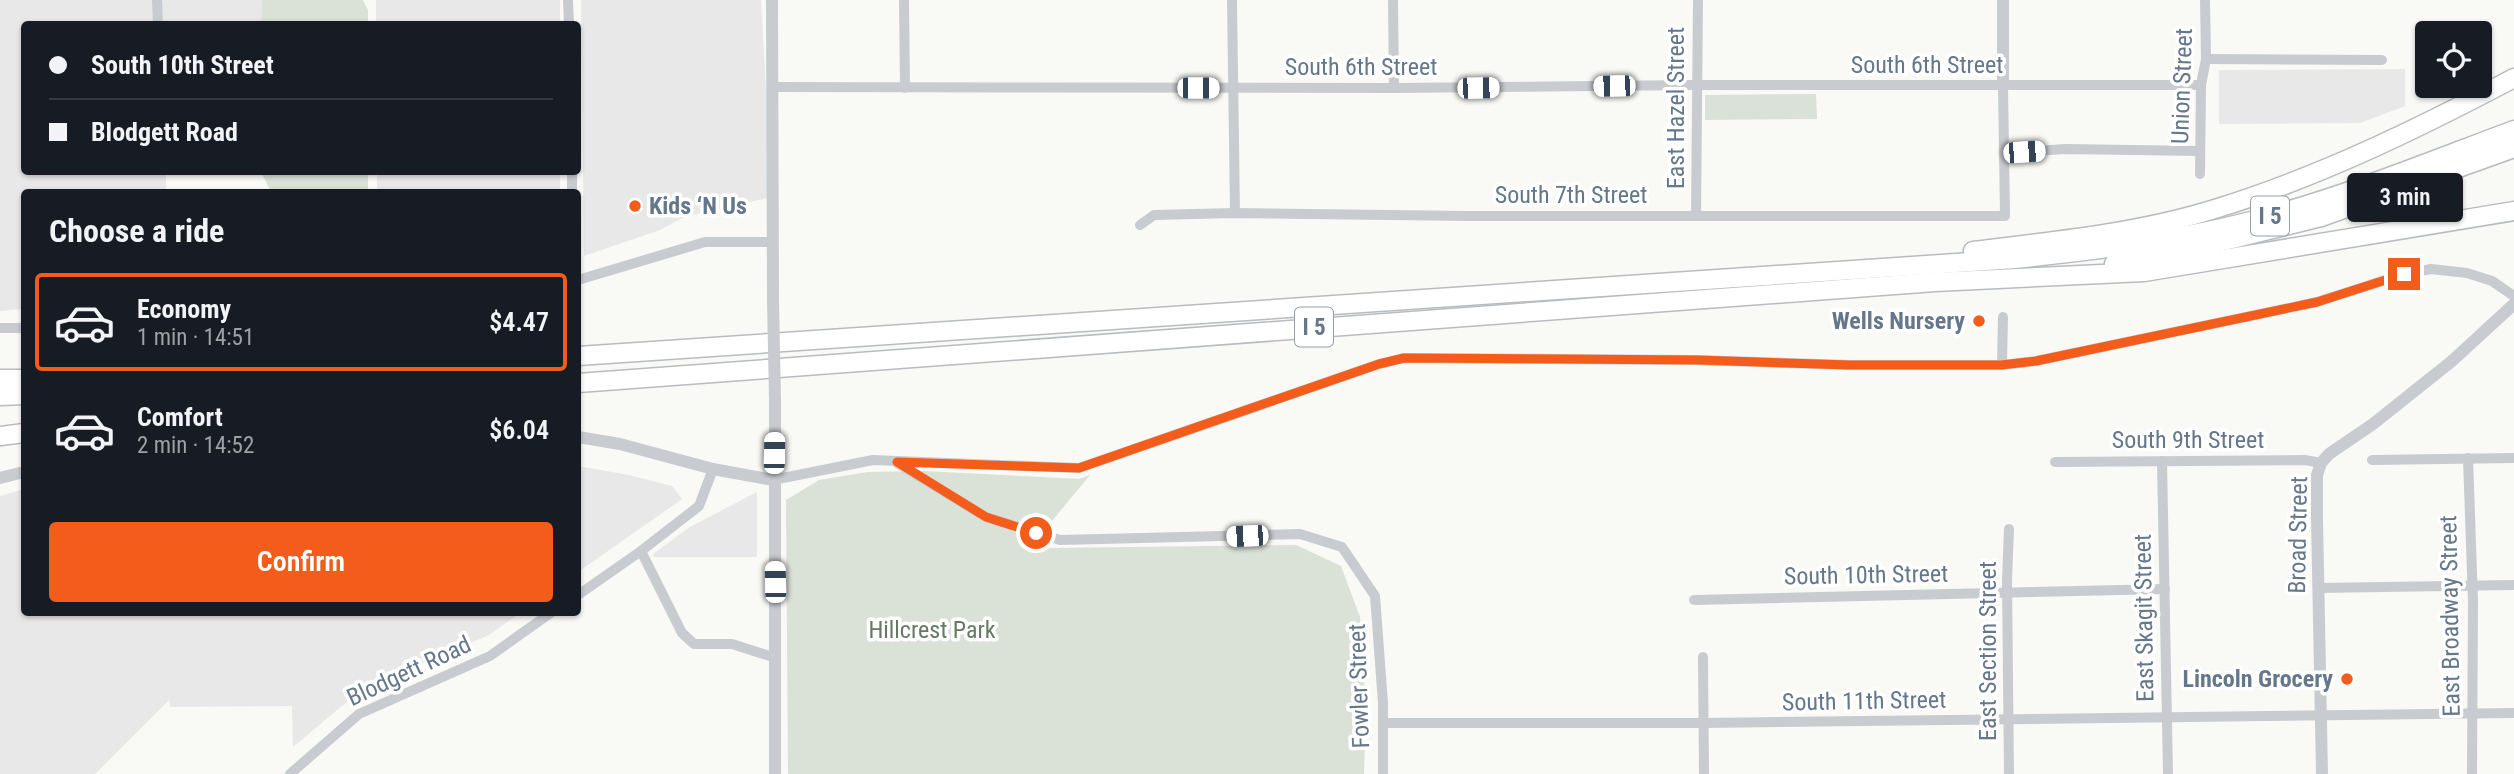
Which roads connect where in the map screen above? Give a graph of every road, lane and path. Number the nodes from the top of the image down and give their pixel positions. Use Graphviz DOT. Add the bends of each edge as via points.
graph roads {
  1 [pos="157,0"];
  2 [pos="568,0"];
  3 [pos="772,0"];
  4 [pos="904,0"];
  5 [pos="1232,0"];
  6 [pos="1393,0"];
  7 [pos="1698,0"];
  8 [pos="2003,0"];
  9 [pos="2205,0"];
  10 [pos="158,21"];
  11 [pos="569,21"];
  12 [pos="2206,59"];
  13 [pos="2382,61"];
  14 [pos="2514,78"];
  15 [pos="1696,85"];
  16 [pos="2201,85"];
  17 [pos="2003,86"];
  18 [pos="772,87"];
  19 [pos="1234,87"];
  20 [pos="905,88"];
  21 [pos="1394,88"];
  22 [pos="2514,130"];
  23 [pos="2514,148"];
  24 [pos="2200,151"];
  25 [pos="2004,153"];
  26 [pos="2200,174"];
  27 [pos="2514,211"];
  28 [pos="1235,213"];
  29 [pos="1696,216"];
  30 [pos="1140,225"];
  31 [pos="773,242"];
  32 [pos="1792,274"];
  33 [pos="2052,275"];
  34 [pos="581,279"];
  35 [pos="2514,296"];
  36 [pos="2514,304"];
  37 [pos="2003,317"];
  38 [pos="0,328"];
  39 [pos="21,328"];
  40 [pos="581,356"];
  41 [pos="2001,365"];
  42 [pos="0,379"];
  43 [pos="21,379"];
  44 [pos="581,383"];
  45 [pos="21,395"];
  46 [pos="0,396"];
  47 [pos="21,423"];
  48 [pos="0,425"];
  49 [pos="21,433"];
  50 [pos="0,436"];
  51 [pos="581,438"];
  52 [pos="2468,458"];
  53 [pos="2514,458"];
  54 [pos="2372,460"];
  55 [pos="2162,461"];
  56 [pos="897,462"];
  57 [pos="2055,462"];
  58 [pos="2321,463"];
  59 [pos="713,469"];
  60 [pos="21,473"];
  61 [pos="0,478"];
  62 [pos="774,480"];
  63 [pos="2010,529"];
  64 [pos="641,551"];
  65 [pos="2473,584"];
  66 [pos="2514,584"];
  67 [pos="2318,588"];
  68 [pos="2165,589"];
  69 [pos="2007,592"];
  70 [pos="581,593"];
  71 [pos="1694,600"];
  72 [pos="546,616"];
  73 [pos="1703,657"];
  74 [pos="776,658"];
  75 [pos="2473,713"];
  76 [pos="2514,713"];
  77 [pos="2321,715"];
  78 [pos="2167,718"];
  79 [pos="2009,721"];
  80 [pos="1383,723"];
  81 [pos="1704,723"];
  82 [pos="290,774"];
  83 [pos="775,774"];
  84 [pos="1383,774"];
  85 [pos="1704,774"];
  86 [pos="2009,774"];
  87 [pos="2168,774"];
  88 [pos="2322,774"];
  89 [pos="2472,774"];
  1 -- 10 [label="street"];
  2 -- 11 [label="street"];
  3 -- 18 [label="street"];
  4 -- 20 [label="street"];
  5 -- 19 [label="street"];
  6 -- 21 [label="street"];
  7 -- 15 [label="street, East Hazel Street"];
  8 -- 17 [label="street"];
  9 -- 12 [label="street, Union Street"];
  12 -- 13 [label="street"];
  12 -- 16 [label="street, Union Street"];
  14 -- 32 [label="highway" via="2357,156 2218,208 2084,237"];
  15 -- 17 [label="street, South 6th Street"];
  15 -- 21 [label="street, South 6th Street"];
  15 -- 29 [label="street, East Hazel Street"];
  16 -- 17 [label="street, South 6th Street"];
  16 -- 24 [label="street, Union Street"];
  17 -- 25 [label="street"];
  18 -- 20 [label="street, South 6th Street"];
  18 -- 31 [label="street"];
  19 -- 20 [label="street, South 6th Street"];
  19 -- 21 [label="street, South 6th Street"];
  19 -- 28 [label="street"];
  22 -- 32 [label="highway, I 5" via="2354,190 2261,219 2123,247"];
  23 -- 33 [label="highway, I 5" via="2321,217"];
  24 -- 25 [label="street"];
  24 -- 26 [label="street, Union Street"];
  25 -- 29 [label="street, South 7th Street" via="2004,216"];
  27 -- 33 [label="highway" via="2144,272"];
  28 -- 29 [label="street, South 7th Street"];
  28 -- 30 [label="street, South 7th Street" via="1154,215"];
  31 -- 34 [label="street" via="705,242"];
  31 -- 62 [label="street, bridge"];
  32 -- 40 [label="highway, I 5"];
  33 -- 44 [label="highway, I 5"];
  35 -- 41 [label="street" via="2493,281 2431,269 2317,302"];
  36 -- 58 [label="street, Broad Street" via="2452,361"];
  37 -- 41 [label="street"];
  38 -- 39 [label="street"];
  41 -- 56 [label="street" via="1404,358 1079,468"];
  42 -- 43 [label="highway"];
  45 -- 46 [label="highway"];
  47 -- 48 [label="highway"];
  49 -- 50 [label="highway"];
  51 -- 59 [label="street"];
  52 -- 53 [label="street"];
  52 -- 54 [label="street"];
  52 -- 65 [label="street, East Broadway Street"];
  55 -- 57 [label="street, South 9th Street"];
  55 -- 58 [label="street, South 9th Street"];
  55 -- 68 [label="street, East Skagit Street"];
  56 -- 62 [label="street" via="873,460"];
  56 -- 80 [label="street, Fowler Street" via="986,517 1060,540 1300,534 1342,547 1376,596"];
  58 -- 67 [label="street, Broad Street" via="2317,475"];
  59 -- 62 [label="street"];
  59 -- 64 [label="street" via="699,506"];
  60 -- 61 [label="street"];
  62 -- 74 [label="street"];
  63 -- 69 [label="street, East Section Street"];
  64 -- 70 [label="street"];
  64 -- 74 [label="street" via="682,633 694,644 732,644"];
  65 -- 66 [label="street"];
  65 -- 67 [label="street"];
  65 -- 75 [label="street, East Broadway Street"];
  67 -- 77 [label="street, Broad Street"];
  68 -- 69 [label="street, South 10th Street"];
  68 -- 78 [label="street, East Skagit Street"];
  69 -- 71 [label="street, South 10th Street"];
  69 -- 79 [label="street, East Section Street"];
  72 -- 82 [label="street, Blodgett Road" via="490,656 359,714"];
  73 -- 81 [label="street"];
  74 -- 83 [label="street"];
  75 -- 76 [label="street, South 11th Street"];
  75 -- 77 [label="street, South 11th Street"];
  75 -- 89 [label="street, East Broadway Street"];
  77 -- 78 [label="street, South 11th Street"];
  77 -- 88 [label="street, Broad Street"];
  78 -- 79 [label="street, South 11th Street"];
  78 -- 87 [label="street, East Skagit Street"];
  79 -- 81 [label="street, South 11th Street"];
  79 -- 86 [label="street, East Section Street"];
  80 -- 81 [label="street, South 11th Street"];
  80 -- 84 [label="street, Fowler Street"];
  81 -- 85 [label="street"];
}
